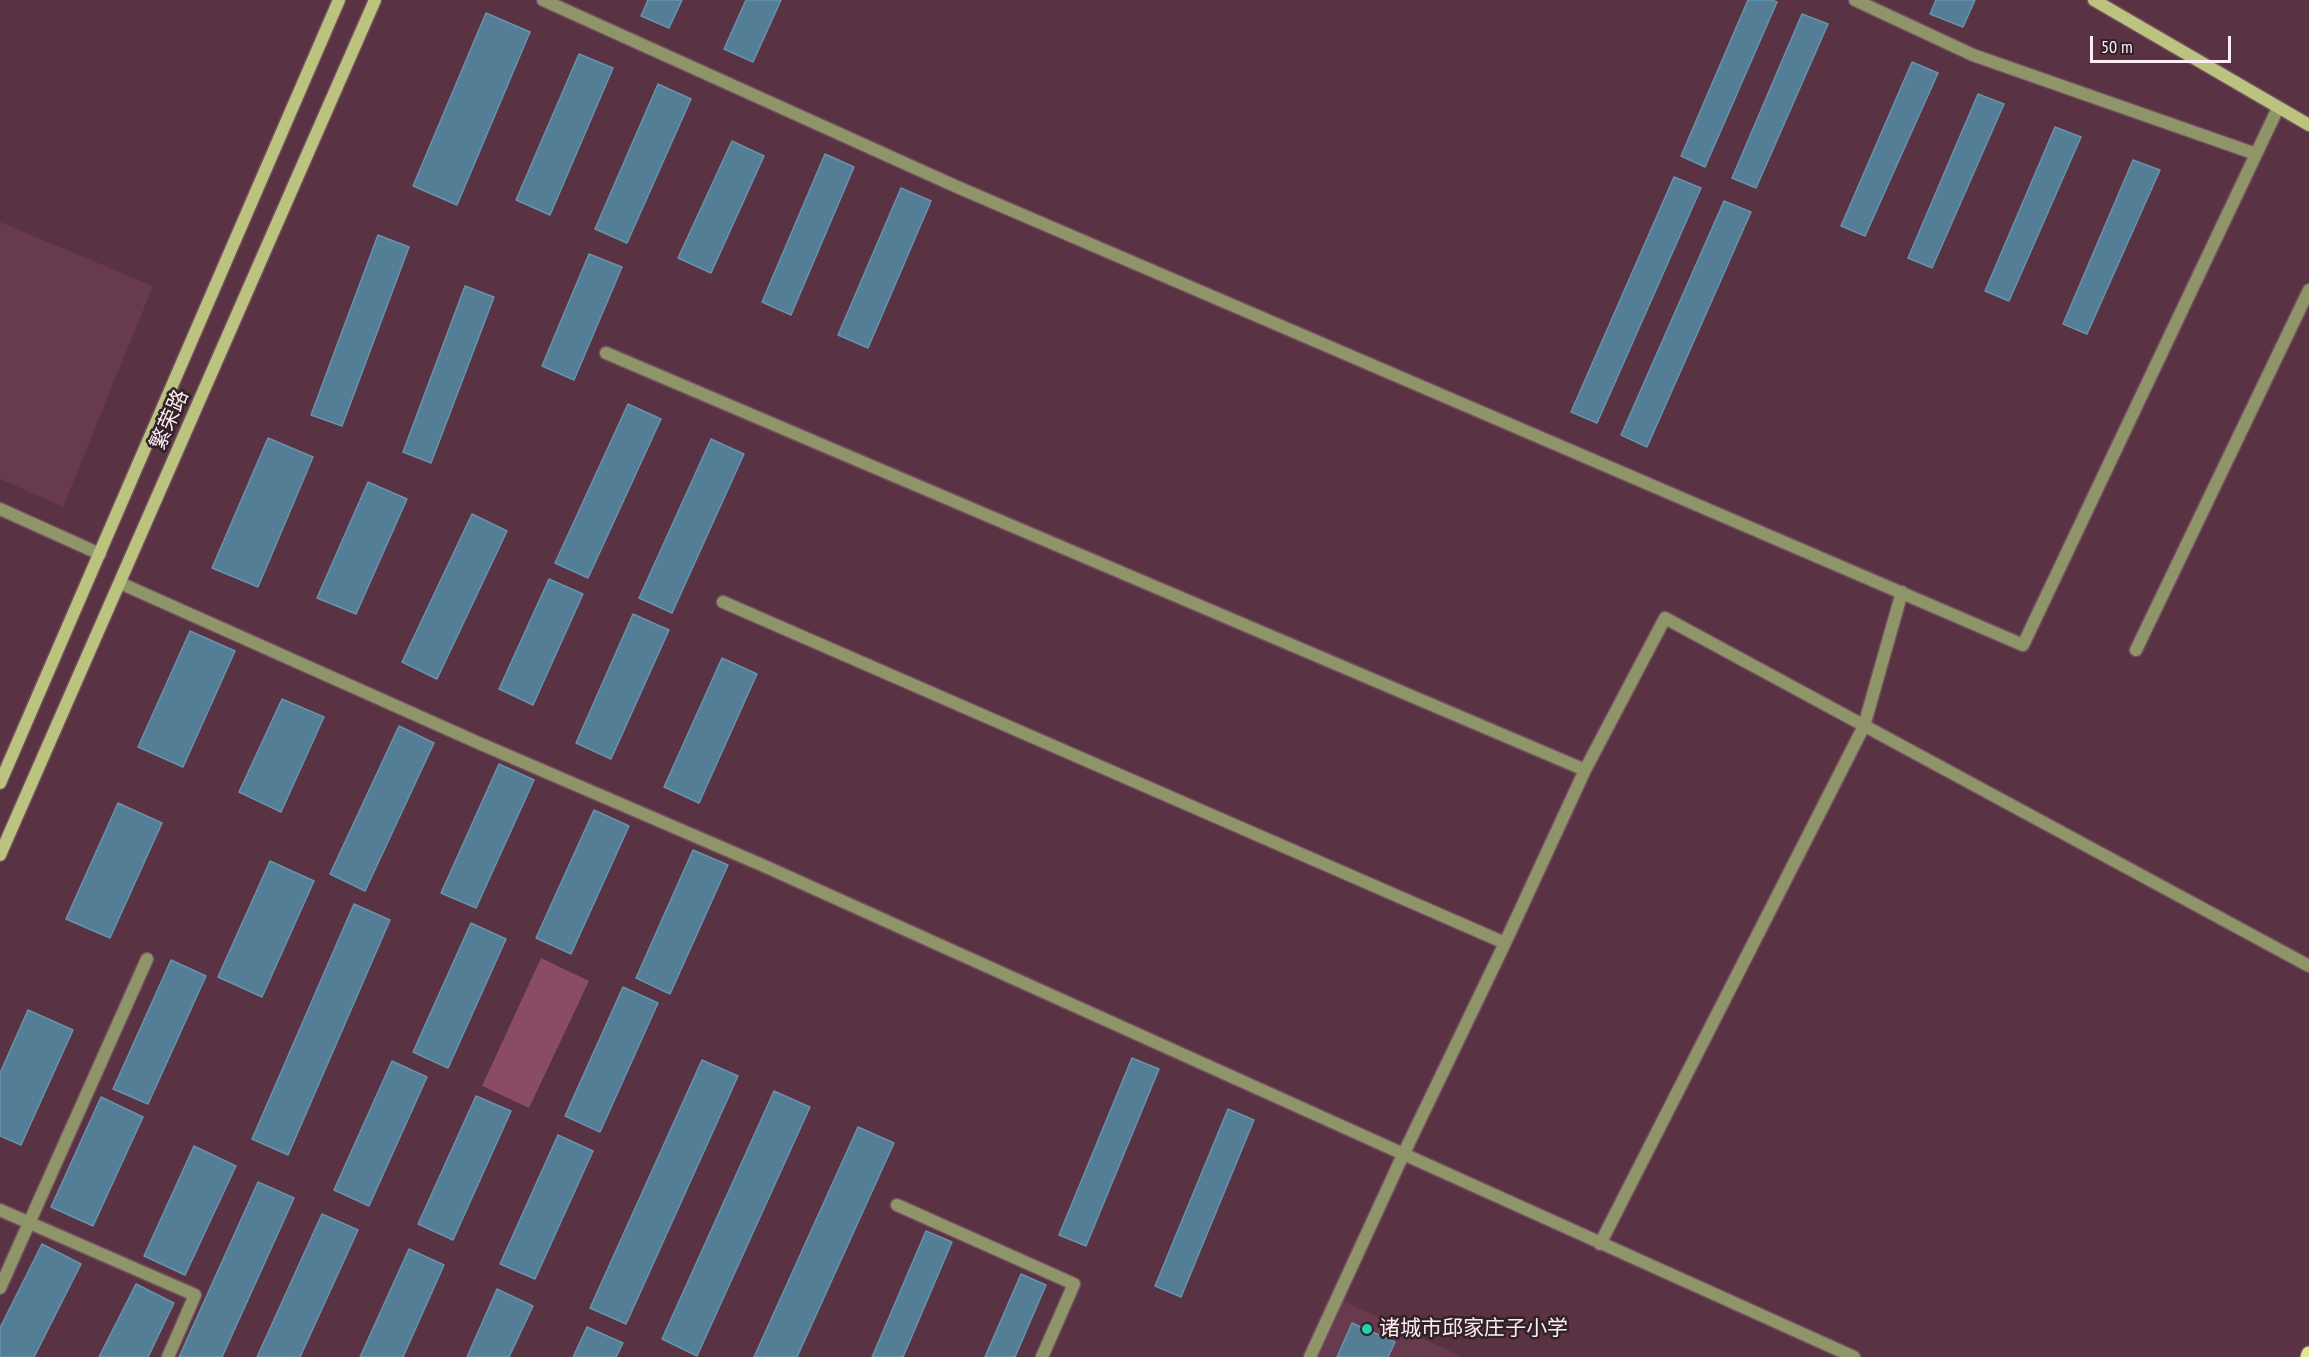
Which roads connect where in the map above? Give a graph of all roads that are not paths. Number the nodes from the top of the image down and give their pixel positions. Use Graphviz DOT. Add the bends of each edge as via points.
graph roads {
  1 [pos="339,0"];
  2 [pos="375,0"];
  3 [pos="543,0"];
  4 [pos="1855,0"];
  5 [pos="2094,0"];
  6 [pos="2278,108"];
  7 [pos="2309,125"];
  8 [pos="2256,154"];
  9 [pos="2309,290"];
  10 [pos="606,353"];
  11 [pos="0,509"];
  12 [pos="100,554"];
  13 [pos="120,582"];
  14 [pos="1902,592"];
  15 [pos="723,602"];
  16 [pos="2136,650"];
  17 [pos="1864,726"];
  18 [pos="1585,770"];
  19 [pos="0,783"];
  20 [pos="0,855"];
  21 [pos="1505,944"];
  22 [pos="147,960"];
  23 [pos="2309,966"];
  24 [pos="1402,1155"];
  25 [pos="897,1204"];
  26 [pos="0,1210"];
  27 [pos="31,1224"];
  28 [pos="1600,1244"];
  29 [pos="0,1288"];
  30 [pos="168,1357"];
  31 [pos="1042,1357"];
  32 [pos="1310,1357"];
  33 [pos="1854,1357"];
  1 -- 12 [label="main road, 繁荣路"];
  2 -- 13 [label="main road, 繁荣路"];
  3 -- 14 [label="street" via="955,186"];
  4 -- 8 [label="street" via="1973,55"];
  5 -- 6 [label="main road"];
  6 -- 7 [label="main road"];
  6 -- 8 [label="street"];
  8 -- 14 [label="street" via="2023,645"];
  9 -- 16 [label="street"];
  10 -- 18 [label="street"];
  11 -- 12 [label="street"];
  12 -- 19 [label="main road, 繁荣路"];
  13 -- 20 [label="main road, 繁荣路"];
  13 -- 24 [label="street" via="762,865"];
  14 -- 17 [label="street"];
  15 -- 21 [label="street"];
  17 -- 18 [label="street" via="1665,618"];
  17 -- 23 [label="street"];
  17 -- 28 [label="street"];
  18 -- 21 [label="street"];
  21 -- 24 [label="street"];
  22 -- 27 [label="street"];
  24 -- 28 [label="street"];
  24 -- 32 [label="street"];
  25 -- 31 [label="street" via="1074,1284"];
  26 -- 27 [label="street"];
  27 -- 29 [label="street"];
  27 -- 30 [label="street" via="195,1295"];
  28 -- 33 [label="street"];
}
